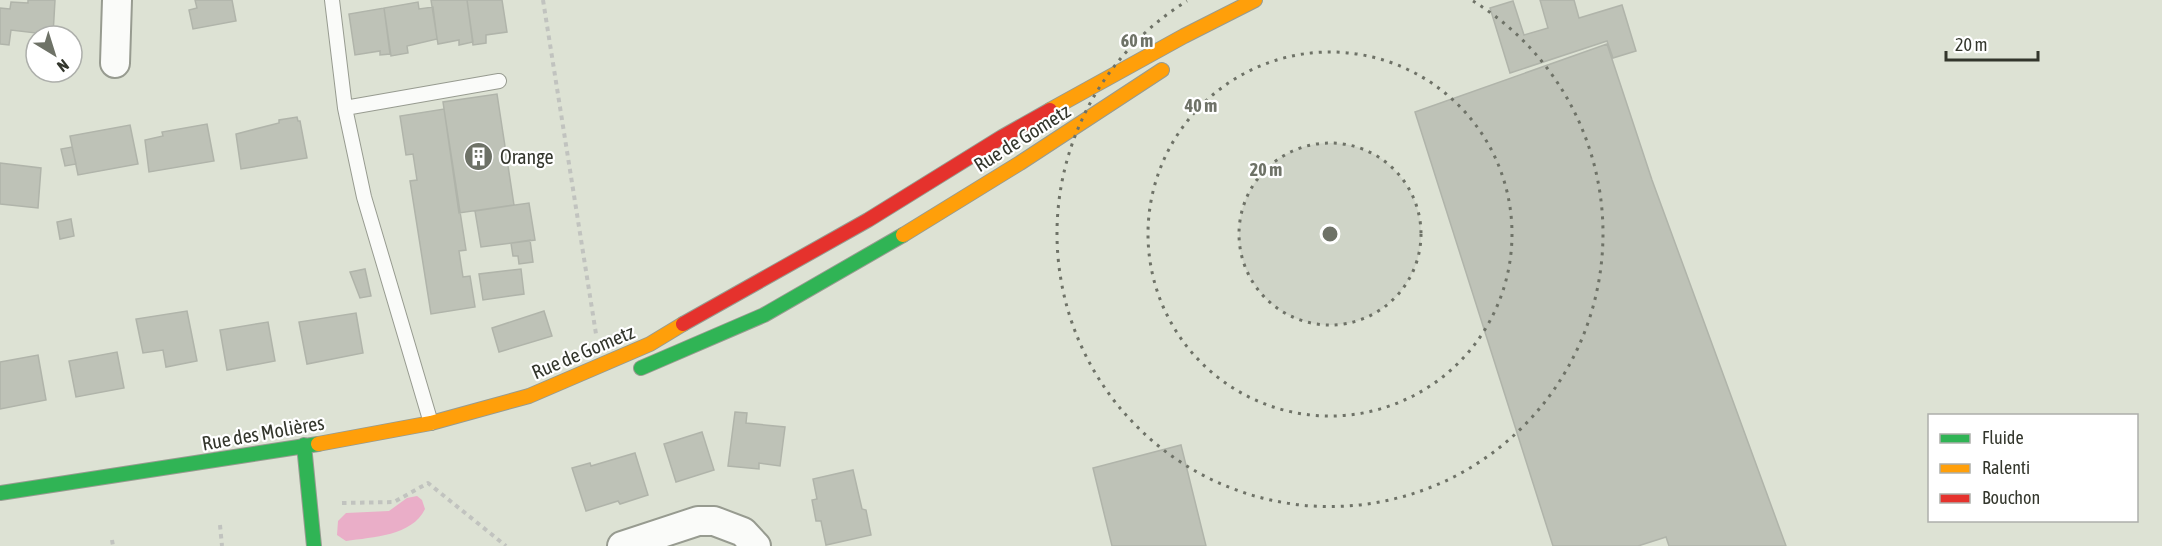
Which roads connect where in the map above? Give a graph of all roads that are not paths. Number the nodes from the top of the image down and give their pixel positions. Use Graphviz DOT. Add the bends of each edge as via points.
graph roads {
  1 [pos="117,0"];
  2 [pos="332,0"];
  3 [pos="1258,0"];
  4 [pos="1196,46"];
  5 [pos="1177,59"];
  6 [pos="115,63"];
  7 [pos="500,81"];
  8 [pos="345,108"];
  9 [pos="626,374"];
  10 [pos="576,391"];
  11 [pos="529,396"];
  12 [pos="431,423"];
  13 [pos="304,445"];
  14 [pos="0,493"];
  15 [pos="314,546"];
  16 [pos="622,546"];
  17 [pos="756,546"];
  1 -- 6 [label="street"];
  2 -- 8 [label="lane"];
  3 -- 4 [label="main road, Rue de Gometz"];
  3 -- 11 [label="main road, Rue de Gometz" via="1184,36 1002,137 868,220 650,344"];
  5 -- 9 [label="main road, Rue de Gometz" via="1020,163 775,309"];
  7 -- 8 [label="lane"];
  8 -- 12 [label="lane" via="364,198"];
  10 -- 11 [label="main road, Rue de Gometz"];
  11 -- 12 [label="main road, Rue des Molières"];
  12 -- 13 [label="main road, Rue des Molières"];
  13 -- 14 [label="main road, Rue des Molières"];
  13 -- 15 [label="main road"];
  16 -- 17 [label="street" via="698,520 743,531"];
}
